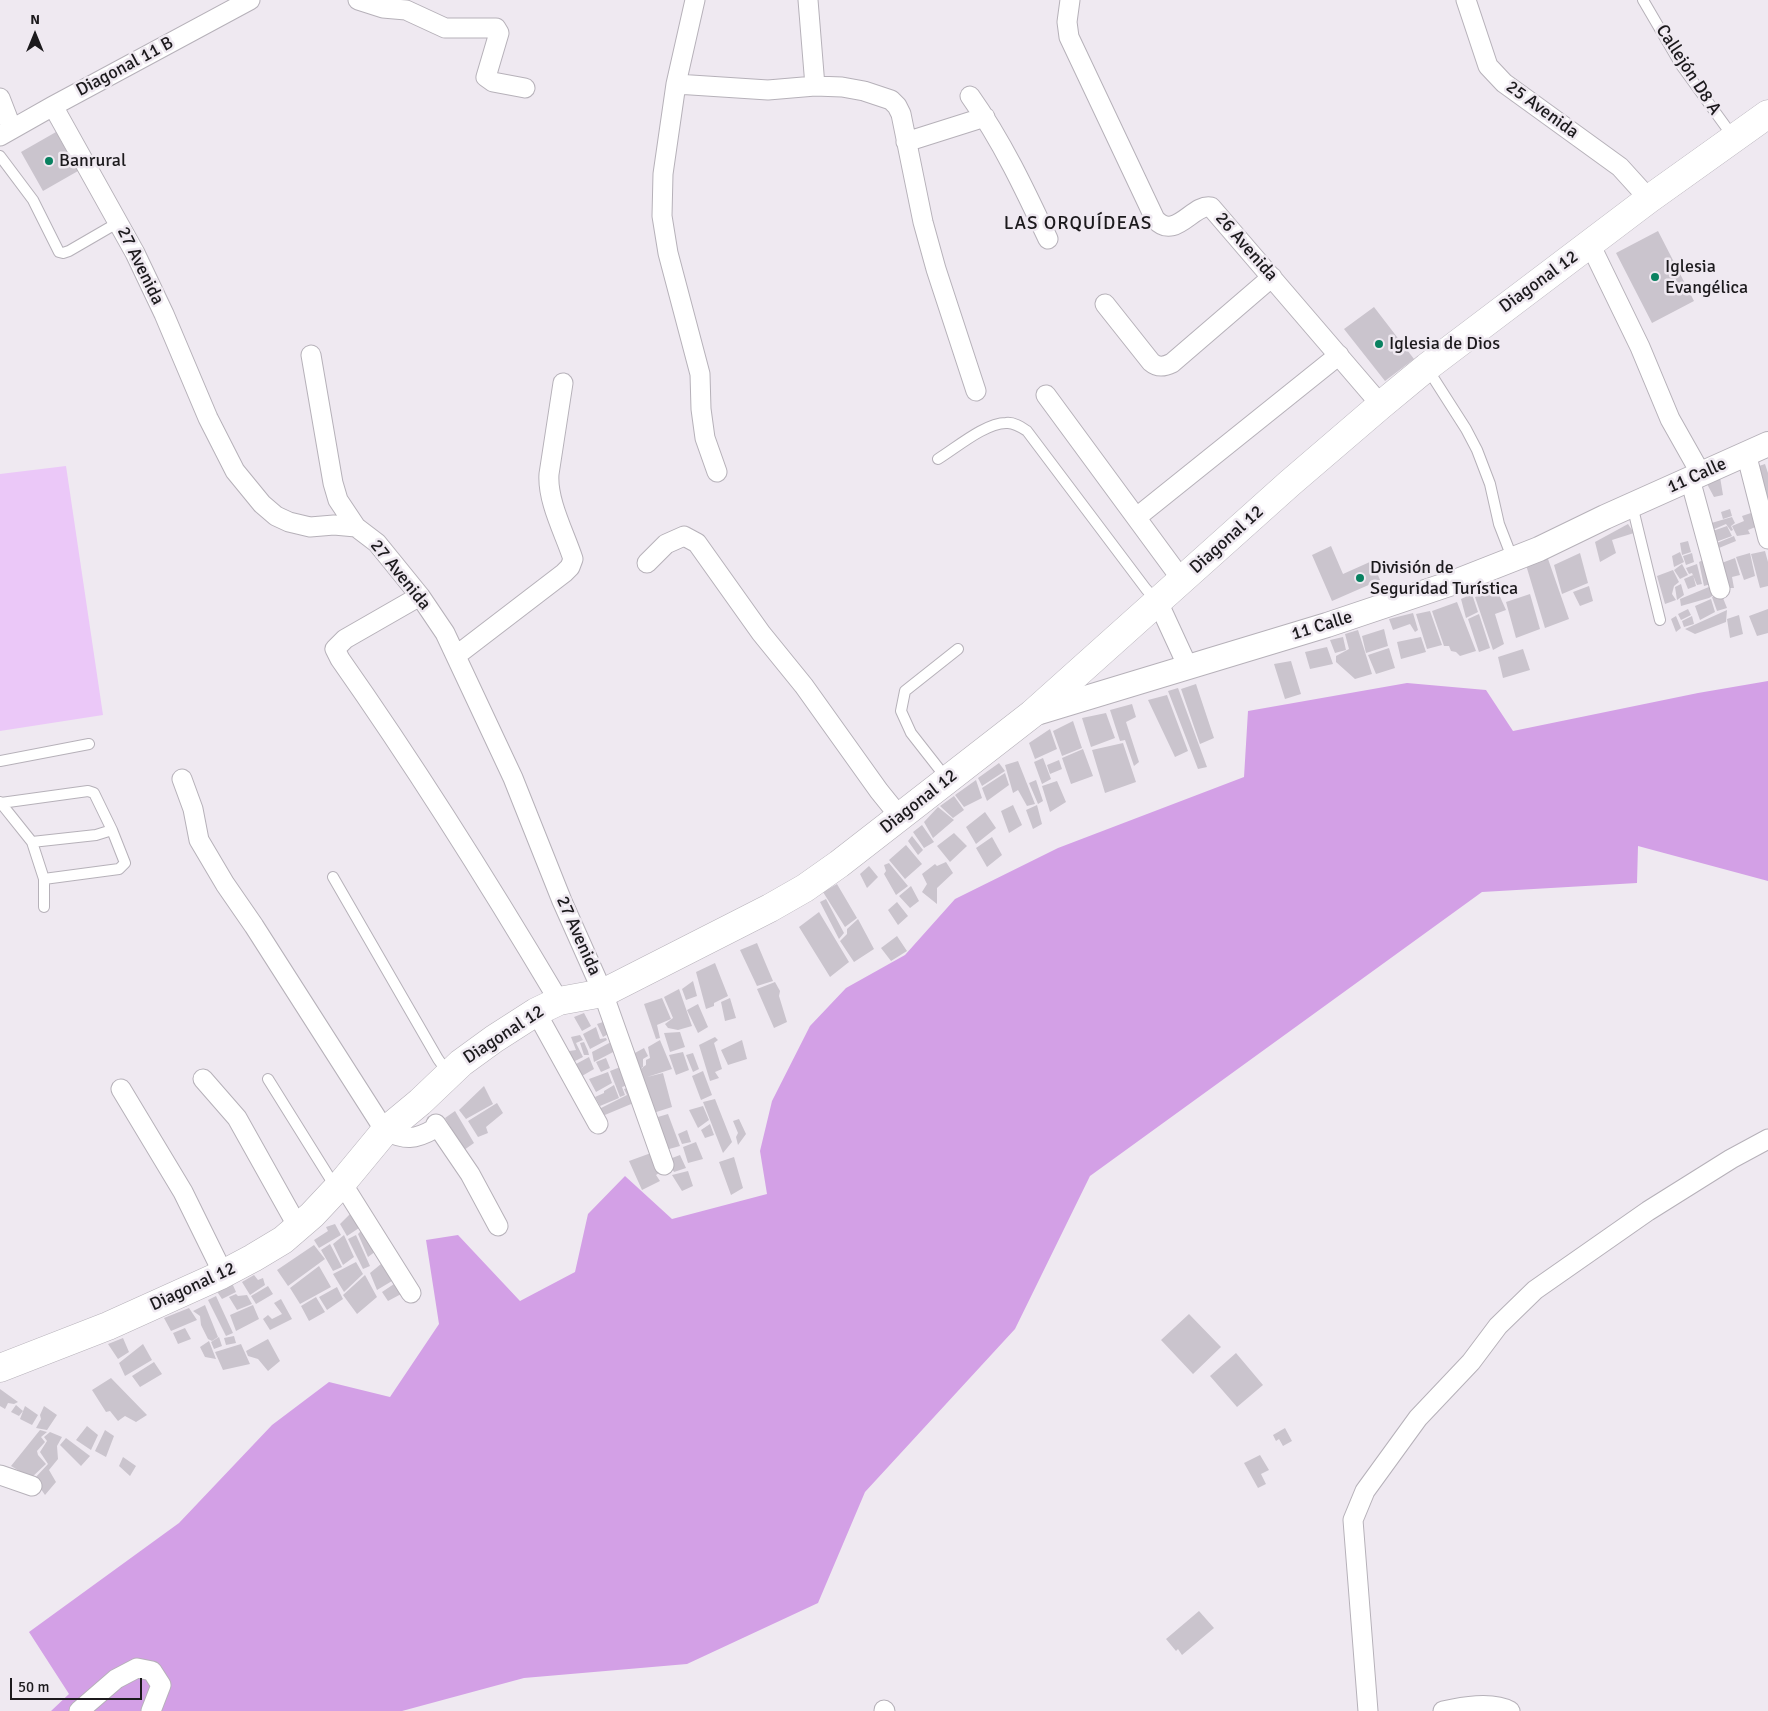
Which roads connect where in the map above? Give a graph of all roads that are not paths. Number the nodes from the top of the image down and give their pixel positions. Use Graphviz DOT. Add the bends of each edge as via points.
graph roads {
  1 [pos="250,0"];
  2 [pos="358,0"];
  3 [pos="695,0"];
  4 [pos="808,0"];
  5 [pos="1070,0"];
  6 [pos="1466,0"];
  7 [pos="1644,0"];
  8 [pos="676,84"];
  9 [pos="815,86"];
  10 [pos="524,88"];
  11 [pos="970,96"];
  12 [pos="0,98"];
  13 [pos="53,106"];
  14 [pos="1768,114"];
  15 [pos="985,117"];
  16 [pos="6,133"];
  17 [pos="1734,138"];
  18 [pos="906,142"];
  19 [pos="0,156"];
  20 [pos="1649,199"];
  21 [pos="120,222"];
  22 [pos="1048,239"];
  23 [pos="1590,244"];
  24 [pos="1272,277"];
  25 [pos="1105,304"];
  26 [pos="311,355"];
  27 [pos="1338,355"];
  28 [pos="1427,367"];
  29 [pos="564,383"];
  30 [pos="976,390"];
  31 [pos="1046,395"];
  32 [pos="1381,404"];
  33 [pos="1768,444"];
  34 [pos="1746,453"];
  35 [pos="938,459"];
  36 [pos="717,472"];
  37 [pos="1695,477"];
  38 [pos="1632,505"];
  39 [pos="1137,517"];
  40 [pos="356,527"];
  41 [pos="1768,540"];
  42 [pos="1513,560"];
  43 [pos="647,563"];
  44 [pos="1182,580"];
  45 [pos="1720,589"];
  46 [pos="420,596"];
  47 [pos="1158,602"];
  48 [pos="1660,620"];
  49 [pos="958,649"];
  50 [pos="456,655"];
  51 [pos="1188,667"];
  52 [pos="1032,714"];
  53 [pos="89,744"];
  54 [pos="0,761"];
  55 [pos="182,779"];
  56 [pos="947,779"];
  57 [pos="0,803"];
  58 [pos="900,816"];
  59 [pos="112,830"];
  60 [pos="32,842"];
  61 [pos="333,877"];
  62 [pos="44,879"];
  63 [pos="44,907"];
  64 [pos="603,993"];
  65 [pos="548,1007"];
  66 [pos="448,1074"];
  67 [pos="203,1079"];
  68 [pos="268,1079"];
  69 [pos="122,1089"];
  70 [pos="420,1102"];
  71 [pos="436,1124"];
  72 [pos="598,1124"];
  73 [pos="385,1131"];
  74 [pos="1768,1139"];
  75 [pos="664,1165"];
  76 [pos="339,1186"];
  77 [pos="498,1226"];
  78 [pos="298,1227"];
  79 [pos="221,1275"];
  80 [pos="411,1293"];
  81 [pos="0,1368"];
  82 [pos="0,1475"];
  83 [pos="32,1486"];
  84 [pos="79,1711"];
  85 [pos="151,1711"];
  86 [pos="1368,1711"];
  87 [pos="1443,1711"];
  88 [pos="1510,1711"];
  1 -- 13 [label="street, Diagonal 11 B"];
  2 -- 10 [label="street" via="384,8 411,11 445,28 496,28 499,33 486,77 493,82"];
  3 -- 8 [label="street"];
  4 -- 9 [label="street"];
  5 -- 24 [label="street, 26 Avenida" via="1069,37 1155,219 1164,225 1178,224 1204,206 1211,207"];
  6 -- 20 [label="street, 25 Avenida" via="1484,56 1493,73 1620,167"];
  7 -- 17 [label="lane, Callejón D8 A" via="1681,64"];
  8 -- 9 [label="street" via="768,90"];
  8 -- 36 [label="street" via="663,174 662,216 668,253 700,374 705,438"];
  9 -- 18 [label="street" via="864,91 891,100 901,114"];
  11 -- 15 [label="street"];
  12 -- 16 [label="street"];
  13 -- 16 [label="street, Diagonal 11 B"];
  13 -- 21 [label="street, 27 Avenida"];
  14 -- 17 [label="main road, Diagonal 12"];
  15 -- 18 [label="street"];
  15 -- 22 [label="street"];
  17 -- 20 [label="main road, Diagonal 12"];
  18 -- 30 [label="street" via="936,269"];
  19 -- 21 [label="lane" via="33,200 59,252 69,251"];
  20 -- 23 [label="main road, Diagonal 12"];
  21 -- 40 [label="street, 27 Avenida" via="235,471 276,516 310,527"];
  23 -- 28 [label="main road, Diagonal 12"];
  23 -- 37 [label="street"];
  24 -- 25 [label="street" via="1172,363 1164,366 1150,362"];
  24 -- 27 [label="street, 26 Avenida"];
  26 -- 40 [label="street" via="332,484 338,500"];
  27 -- 32 [label="street, 26 Avenida"];
  27 -- 39 [label="street"];
  28 -- 32 [label="main road, Diagonal 12"];
  28 -- 42 [label="lane" via="1477,450"];
  29 -- 50 [label="street" via="548,481 574,559 564,573"];
  31 -- 39 [label="street"];
  32 -- 44 [label="main road, Diagonal 12"];
  33 -- 34 [label="street, 11 Calle"];
  34 -- 37 [label="street, 11 Calle"];
  34 -- 41 [label="street"];
  35 -- 47 [label="lane" via="997,424 1007,422 1027,431"];
  37 -- 38 [label="street, 11 Calle"];
  37 -- 45 [label="street"];
  38 -- 42 [label="street, 11 Calle"];
  38 -- 48 [label="lane"];
  39 -- 44 [label="street"];
  40 -- 46 [label="street, 27 Avenida" via="377,543"];
  42 -- 51 [label="street, 11 Calle" via="1401,601"];
  43 -- 58 [label="street" via="666,544 684,536 697,542 761,633"];
  44 -- 47 [label="main road, Diagonal 12"];
  46 -- 50 [label="street, 27 Avenida"];
  46 -- 65 [label="street" via="345,639 335,649 498,900"];
  47 -- 51 [label="street"];
  47 -- 52 [label="main road, Diagonal 12"];
  49 -- 56 [label="lane" via="904,691 900,711 911,733"];
  50 -- 64 [label="street, 27 Avenida" via="513,778"];
  51 -- 52 [label="street, 11 Calle"];
  52 -- 56 [label="main road, Diagonal 12"];
  53 -- 54 [label="lane"];
  55 -- 73 [label="street" via="193,809 199,840"];
  56 -- 58 [label="main road, Diagonal 12"];
  57 -- 59 [label="lane" via="88,791 94,793"];
  57 -- 60 [label="lane"];
  58 -- 64 [label="main road, Diagonal 12" via="805,888"];
  59 -- 60 [label="lane" via="96,835"];
  59 -- 62 [label="lane" via="125,863 120,870"];
  60 -- 62 [label="lane"];
  61 -- 66 [label="lane"];
  62 -- 63 [label="lane"];
  64 -- 65 [label="main road, Diagonal 12"];
  64 -- 75 [label="street, 27 Avenida"];
  65 -- 66 [label="main road, Diagonal 12" via="494,1039"];
  65 -- 72 [label="street"];
  66 -- 70 [label="main road, Diagonal 12"];
  67 -- 78 [label="street" via="237,1118"];
  68 -- 76 [label="lane"];
  69 -- 79 [label="street" via="183,1192"];
  70 -- 71 [label="street"];
  70 -- 73 [label="main road, Diagonal 12"];
  71 -- 73 [label="street" via="434,1129 412,1139"];
  71 -- 77 [label="street" via="470,1174"];
  73 -- 76 [label="main road, Diagonal 12"];
  74 -- 86 [label="street" via="1648,1211 1535,1290 1498,1326 1471,1362 1418,1418 1365,1491 1353,1520"];
  76 -- 78 [label="main road, Diagonal 12"];
  76 -- 80 [label="street"];
  78 -- 79 [label="main road, Diagonal 12" via="283,1240"];
  79 -- 81 [label="main road, Diagonal 12" via="108,1326"];
  82 -- 83 [label="street"];
  84 -- 85 [label="street" via="116,1679 137,1668 152,1671 161,1685"];
  87 -- 88 [label="street" via="1464,1706 1503,1707"];
}
